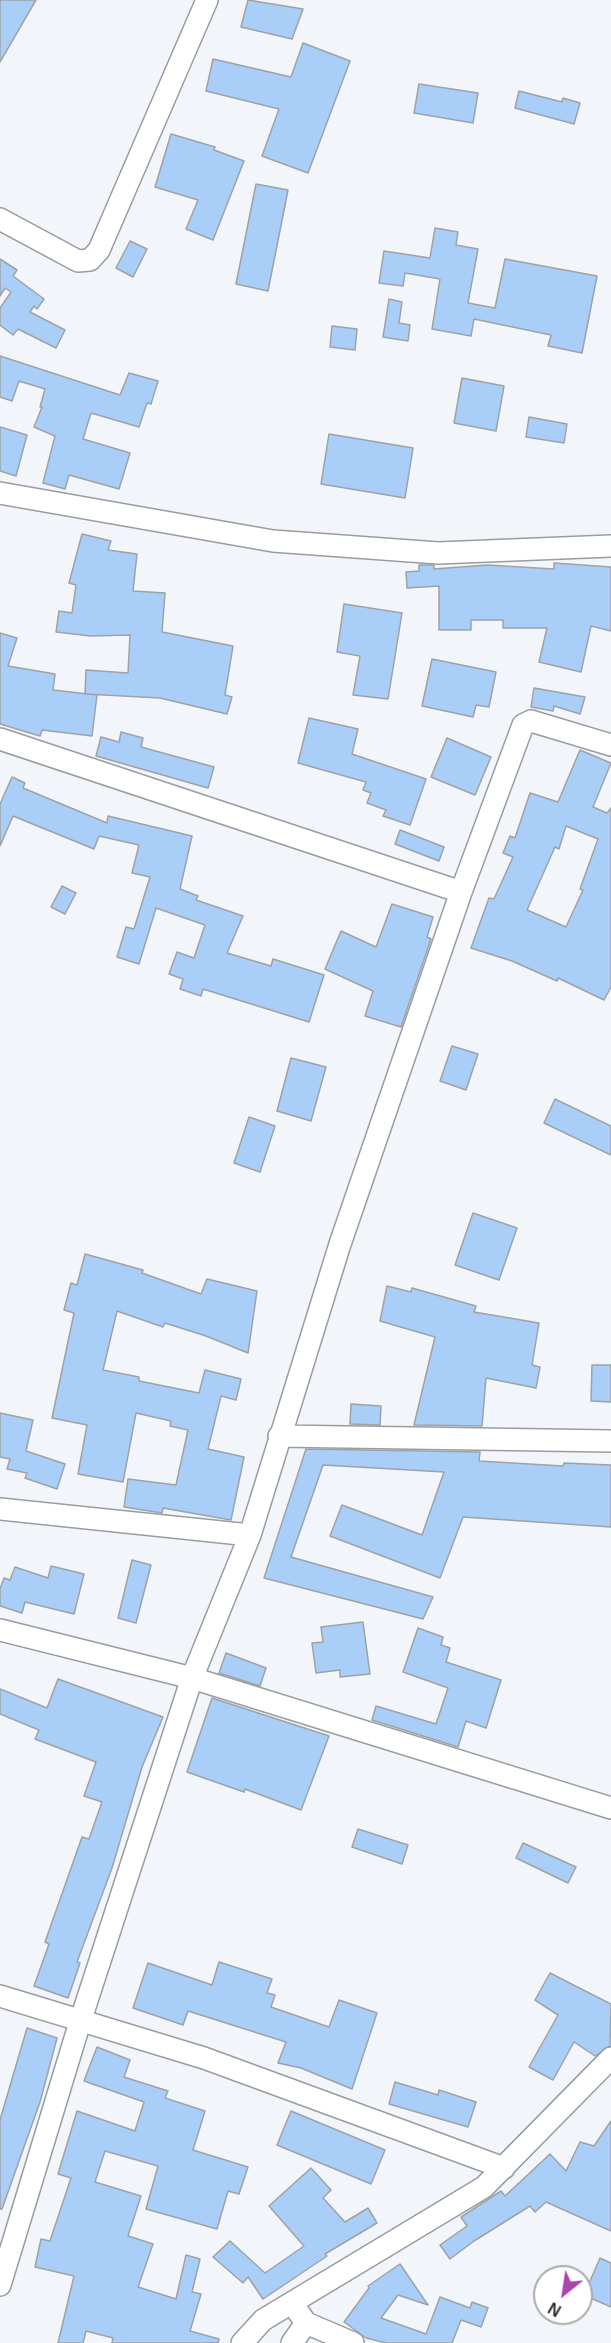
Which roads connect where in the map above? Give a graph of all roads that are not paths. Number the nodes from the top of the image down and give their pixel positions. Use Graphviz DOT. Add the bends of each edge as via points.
graph roads {
  1 [pos="207,0"];
  2 [pos="0,219"];
  3 [pos="0,493"];
  4 [pos="611,546"];
  5 [pos="0,739"];
  6 [pos="611,745"];
  7 [pos="461,892"];
  8 [pos="279,1436"];
  9 [pos="611,1441"];
  10 [pos="0,1509"];
  11 [pos="250,1534"];
  12 [pos="0,1630"];
  13 [pos="192,1678"];
  14 [pos="611,1808"];
  15 [pos="0,1996"];
  16 [pos="80,2022"];
  17 [pos="611,2058"];
  18 [pos="504,2168"];
  19 [pos="0,2284"];
  20 [pos="292,2303"];
  21 [pos="306,2323"];
  22 [pos="242,2343"];
  23 [pos="292,2343"];
  24 [pos="353,2343"];
  1 -- 2 [label="street" via="99,250 90,260 78,261"];
  3 -- 4 [label="street" via="273,541 438,553"];
  5 -- 7 [label="street"];
  6 -- 7 [label="street" via="531,721 523,725"];
  7 -- 8 [label="street" via="340,1244"];
  8 -- 9 [label="street"];
  8 -- 11 [label="street"];
  10 -- 11 [label="street"];
  11 -- 13 [label="street"];
  12 -- 13 [label="street"];
  13 -- 14 [label="street"];
  13 -- 16 [label="street"];
  15 -- 16 [label="street"];
  16 -- 18 [label="street" via="204,2058"];
  16 -- 19 [label="street"];
  17 -- 18 [label="street"];
  18 -- 20 [label="street" via="484,2187"];
  20 -- 21 [label="street"];
  20 -- 22 [label="street" via="263,2320"];
  21 -- 23 [label="street"];
  21 -- 24 [label="street"];
}
